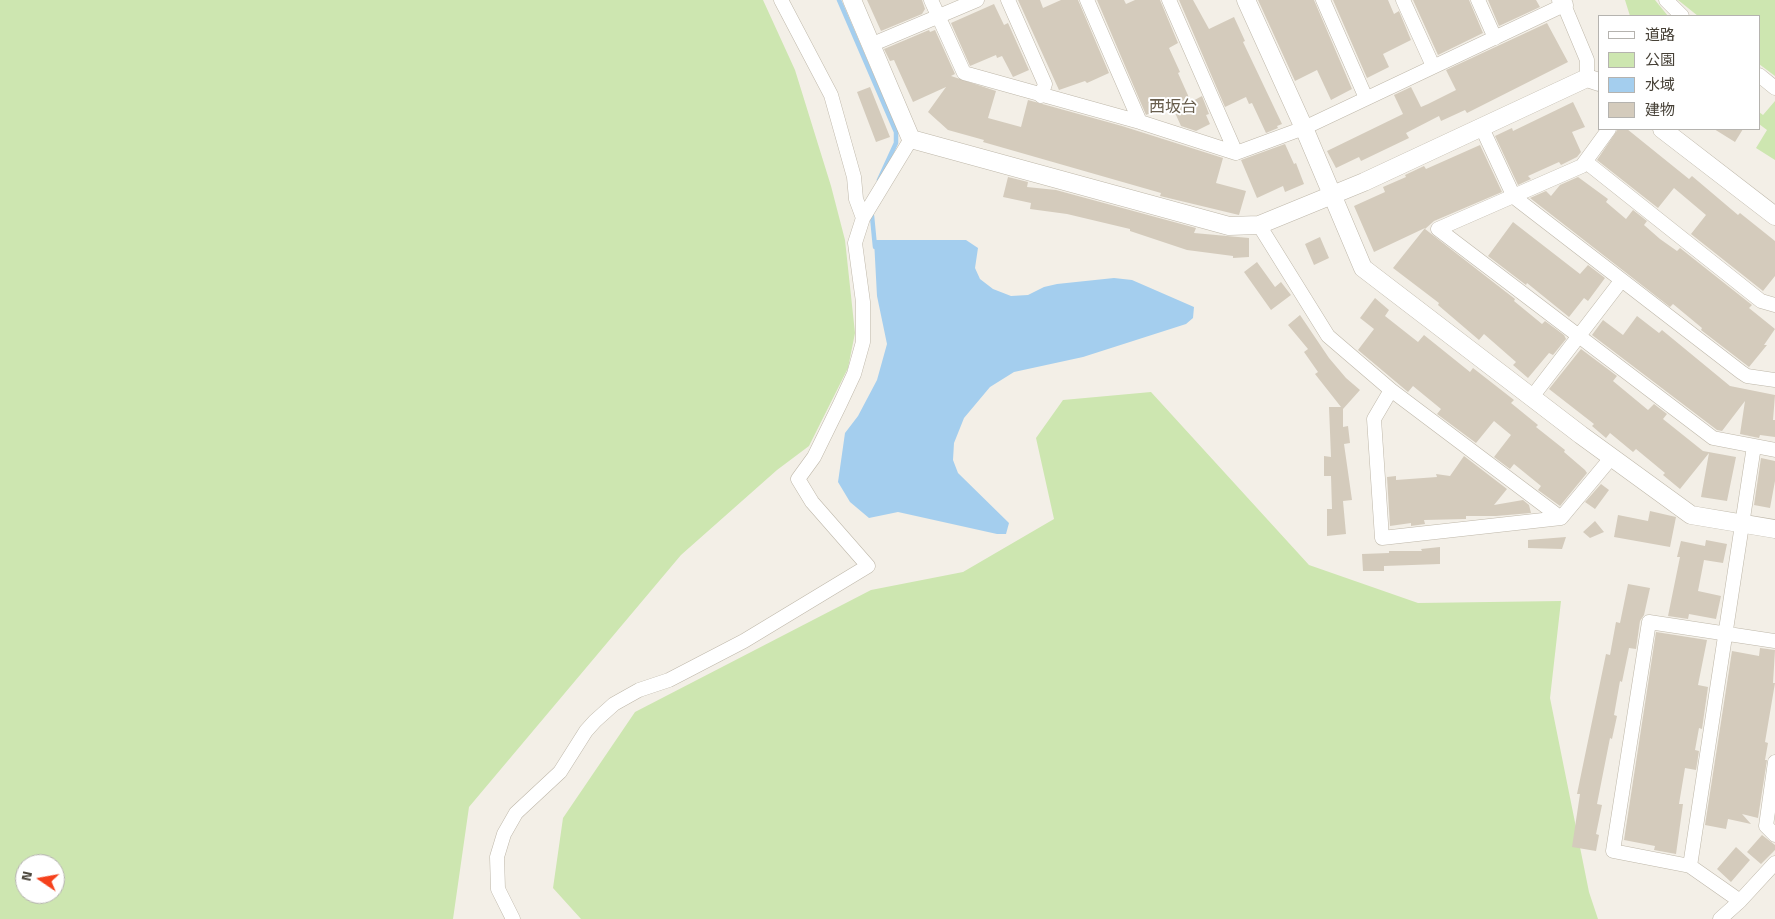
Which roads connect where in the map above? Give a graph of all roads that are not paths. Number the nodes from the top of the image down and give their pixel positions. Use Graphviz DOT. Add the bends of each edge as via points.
graph roads {
  1 [pos="781,0"];
  2 [pos="852,0"];
  3 [pos="931,0"];
  4 [pos="976,0"];
  5 [pos="1008,0"];
  6 [pos="1087,0"];
  7 [pos="1169,0"];
  8 [pos="1246,0"];
  9 [pos="1323,0"];
  10 [pos="1403,0"];
  11 [pos="1478,0"];
  12 [pos="1666,0"];
  13 [pos="1563,3"];
  14 [pos="1681,15"];
  15 [pos="938,17"];
  16 [pos="1495,38"];
  17 [pos="873,44"];
  18 [pos="1433,66"];
  19 [pos="1760,76"];
  20 [pos="1593,80"];
  21 [pos="1775,88"];
  22 [pos="1041,96"];
  23 [pos="1366,98"];
  24 [pos="1140,122"];
  25 [pos="1304,128"];
  26 [pos="1482,128"];
  27 [pos="1608,130"];
  28 [pos="1663,130"];
  29 [pos="911,140"];
  30 [pos="1236,153"];
  31 [pos="1586,162"];
  32 [pos="1331,196"];
  33 [pos="1514,197"];
  34 [pos="1775,216"];
  35 [pos="864,218"];
  36 [pos="1259,226"];
  37 [pos="1621,281"];
  38 [pos="1775,305"];
  39 [pos="1579,336"];
  40 [pos="1775,380"];
  41 [pos="1391,390"];
  42 [pos="1532,397"];
  43 [pos="1754,446"];
  44 [pos="1775,450"];
  45 [pos="1611,458"];
  46 [pos="1561,518"];
  47 [pos="1741,524"];
  48 [pos="1775,530"];
  49 [pos="1725,633"];
  50 [pos="1775,641"];
  51 [pos="1775,762"];
  52 [pos="1775,835"];
  53 [pos="1775,863"];
  54 [pos="1690,866"];
  55 [pos="1740,901"];
  56 [pos="512,919"];
  57 [pos="1720,919"];
  1 -- 35 [label="street" via="831,95 854,177 856,199"];
  2 -- 17 [label="street"];
  3 -- 15 [label="street"];
  4 -- 15 [label="street"];
  5 -- 22 [label="street" via="1045,84"];
  6 -- 24 [label="street"];
  7 -- 30 [label="street"];
  8 -- 25 [label="street"];
  9 -- 23 [label="street"];
  10 -- 18 [label="street"];
  11 -- 16 [label="street"];
  12 -- 14 [label="street"];
  13 -- 16 [label="street"];
  13 -- 20 [label="street"];
  15 -- 17 [label="street"];
  15 -- 22 [label="street" via="964,74"];
  16 -- 18 [label="street"];
  17 -- 29 [label="street"];
  18 -- 23 [label="street"];
  19 -- 21 [label="street"];
  20 -- 26 [label="street"];
  22 -- 24 [label="street"];
  23 -- 25 [label="street"];
  24 -- 30 [label="street"];
  25 -- 30 [label="street"];
  25 -- 32 [label="street"];
  26 -- 32 [label="street"];
  26 -- 33 [label="street"];
  27 -- 31 [label="street"];
  28 -- 34 [label="street"];
  29 -- 35 [label="street"];
  29 -- 36 [label="street" via="1230,226"];
  31 -- 33 [label="street"];
  31 -- 38 [label="street" via="1761,301"];
  32 -- 36 [label="street"];
  32 -- 42 [label="street" via="1363,268"];
  33 -- 37 [label="street"];
  33 -- 39 [label="street" via="1438,229"];
  35 -- 56 [label="street" via="855,243 863,302 863,342 854,374 840,404 814,457 798,479 812,502 868,566 744,641 614,704 595,721 560,772 516,814 504,834 497,857 498,889"];
  36 -- 41 [label="street" via="1328,336"];
  37 -- 39 [label="street"];
  37 -- 40 [label="street" via="1747,376"];
  39 -- 42 [label="street"];
  39 -- 43 [label="street" via="1713,438"];
  41 -- 46 [label="street"];
  41 -- 46 [label="street" via="1374,419 1382,538"];
  42 -- 45 [label="street"];
  43 -- 44 [label="street"];
  43 -- 47 [label="street"];
  45 -- 46 [label="street"];
  45 -- 47 [label="street" via="1691,515"];
  47 -- 48 [label="street"];
  47 -- 49 [label="street"];
  49 -- 50 [label="street"];
  49 -- 54 [label="street"];
  49 -- 54 [label="street" via="1649,622 1613,851"];
  51 -- 52 [label="street" via="1766,826"];
  53 -- 55 [label="street"];
  54 -- 55 [label="street"];
  55 -- 57 [label="street"];
}
